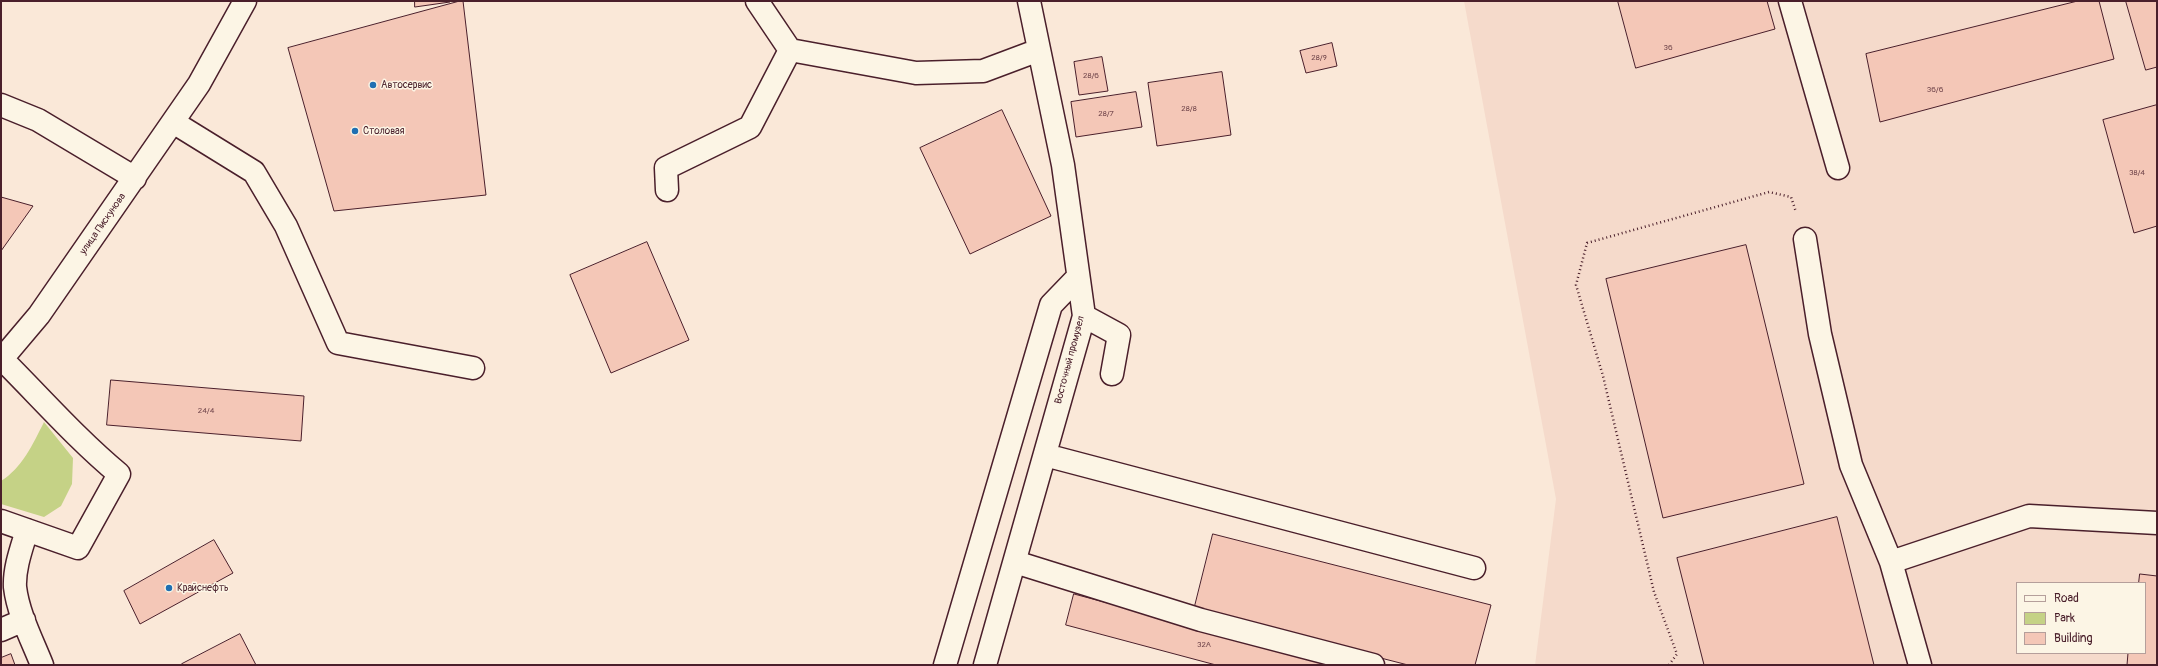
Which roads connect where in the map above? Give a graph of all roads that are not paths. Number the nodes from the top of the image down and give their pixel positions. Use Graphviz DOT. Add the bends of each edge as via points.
graph roads {
  1 [pos="236,1"];
  2 [pos="245,1"];
  3 [pos="758,1"];
  4 [pos="1029,1"];
  5 [pos="1790,1"];
  6 [pos="790,50"];
  7 [pos="1039,50"];
  8 [pos="199,84"];
  9 [pos="1,105"];
  10 [pos="173,122"];
  11 [pos="1838,168"];
  12 [pos="135,178"];
  13 [pos="667,190"];
  14 [pos="1805,239"];
  15 [pos="1078,277"];
  16 [pos="1084,316"];
  17 [pos="1,360"];
  18 [pos="473,368"];
  19 [pos="1112,374"];
  20 [pos="1045,455"];
  21 [pos="1,521"];
  22 [pos="2157,523"];
  23 [pos="27,530"];
  24 [pos="1014,562"];
  25 [pos="1891,562"];
  26 [pos="1474,568"];
  27 [pos="24,620"];
  28 [pos="1,630"];
  29 [pos="42,665"];
  30 [pos="945,665"];
  31 [pos="985,665"];
  32 [pos="1373,665"];
  33 [pos="1920,665"];
  1 -- 8 [label="street, улица Пискунова"];
  2 -- 8 [label="street, улица Пискунова"];
  3 -- 6 [label="street"];
  4 -- 7 [label="street, Восточный промузел"];
  5 -- 11 [label="street"];
  6 -- 7 [label="street" via="916,73 983,71"];
  6 -- 13 [label="street" via="750,127 666,168"];
  7 -- 15 [label="street, Восточный промузел" via="1063,165"];
  8 -- 10 [label="street, улица Пискунова"];
  9 -- 12 [label="street" via="38,120"];
  10 -- 12 [label="street, улица Пискунова"];
  10 -- 18 [label="street" via="254,172 286,226 338,343"];
  12 -- 17 [label="street, улица Пискунова" via="38,315"];
  14 -- 25 [label="street" via="1820,334 1851,465"];
  15 -- 16 [label="street, Восточный промузел"];
  15 -- 30 [label="street" via="1052,305"];
  16 -- 19 [label="street" via="1119,335"];
  16 -- 20 [label="street, Восточный промузел"];
  17 -- 23 [label="street" via="88,448 119,474 78,548"];
  20 -- 24 [label="street, Восточный промузел"];
  20 -- 26 [label="street"];
  21 -- 23 [label="street"];
  22 -- 25 [label="street" via="2029,516"];
  23 -- 27 [label="street" via="15,586"];
  24 -- 31 [label="street, Восточный промузел"];
  24 -- 32 [label="street" via="1201,620"];
  25 -- 33 [label="street"];
  27 -- 28 [label="street"];
  27 -- 29 [label="street"];
}
